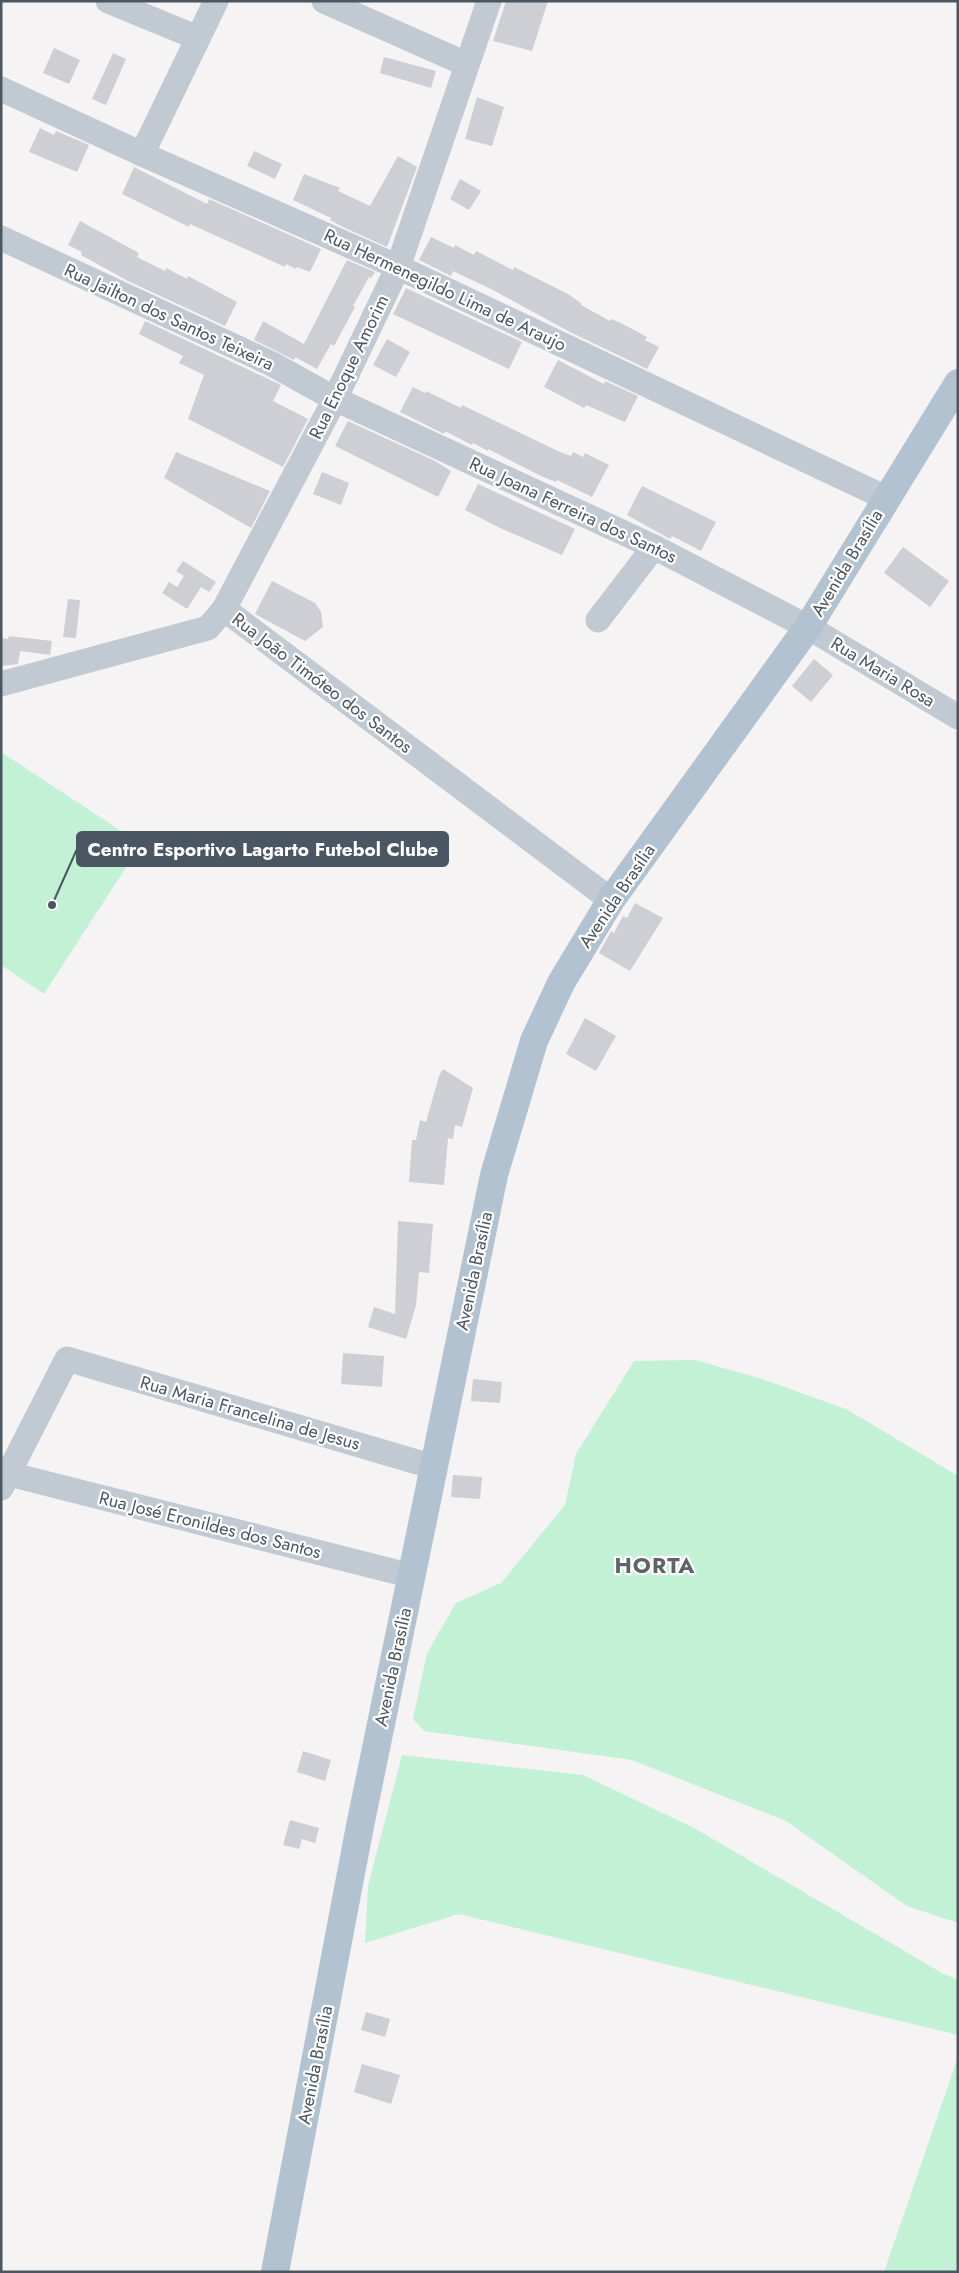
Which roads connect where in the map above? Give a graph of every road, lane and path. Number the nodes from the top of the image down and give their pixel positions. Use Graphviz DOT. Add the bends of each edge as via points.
graph roads {
  1 [pos="108,1"];
  2 [pos="216,1"];
  3 [pos="324,1"];
  4 [pos="489,1"];
  5 [pos="198,38"];
  6 [pos="466,64"];
  7 [pos="1,88"];
  8 [pos="142,154"];
  9 [pos="1,238"];
  10 [pos="398,267"];
  11 [pos="958,383"];
  12 [pos="336,399"];
  13 [pos="886,498"];
  14 [pos="654,547"];
  15 [pos="224,609"];
  16 [pos="598,620"];
  17 [pos="808,627"];
  18 [pos="1,684"];
  19 [pos="958,717"];
  20 [pos="611,900"];
  21 [pos="434,1467"];
  22 [pos="5,1481"];
  23 [pos="412,1576"];
  24 [pos="275,2272"];
  1 -- 5 [label="street"];
  2 -- 5 [label="street"];
  3 -- 6 [label="street"];
  4 -- 6 [label="street, Rua Enoque Amorim"];
  5 -- 8 [label="street"];
  6 -- 10 [label="street, Rua Enoque Amorim"];
  7 -- 8 [label="street, Rua Hermenegildo Lima de Araujo"];
  8 -- 10 [label="street, Rua Hermenegildo Lima de Araujo"];
  9 -- 12 [label="street, Rua Jailton dos Santos Teixeira" via="272,364"];
  10 -- 12 [label="street, Rua Enoque Amorim"];
  10 -- 13 [label="street, Rua Hermenegildo Lima de Araujo"];
  11 -- 13 [label="main road, Avenida Brasília"];
  12 -- 14 [label="street, Rua Joana Ferreira dos Santos"];
  12 -- 15 [label="street, Rua Enoque Amorim"];
  13 -- 17 [label="main road, Avenida Brasília"];
  14 -- 16 [label="street"];
  14 -- 17 [label="street, Rua Joana Ferreira dos Santos"];
  15 -- 18 [label="street, Rua João Timóteo dos Santos" via="208,628"];
  15 -- 20 [label="street, Rua João Timóteo dos Santos"];
  17 -- 19 [label="street, Rua Maria Rosa"];
  17 -- 20 [label="main road, Avenida Brasília"];
  20 -- 21 [label="main road, Avenida Brasília" via="561,983 534,1042 494,1175"];
  21 -- 22 [label="street, Rua Maria Francelina de Jesus" via="67,1359"];
  21 -- 23 [label="main road, Avenida Brasília"];
  22 -- 23 [label="street, Rua José Eronildes dos Santos"];
  23 -- 24 [label="main road, Avenida Brasília" via="362,1816"];
}
